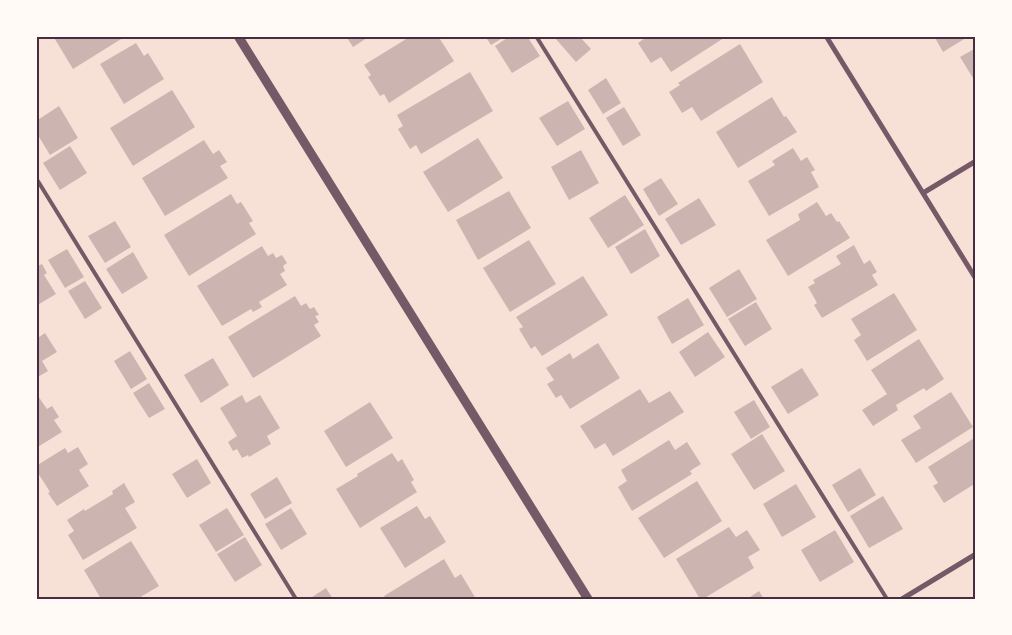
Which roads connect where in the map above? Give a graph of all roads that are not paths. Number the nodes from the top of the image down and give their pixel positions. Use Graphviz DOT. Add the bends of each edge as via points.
graph roads {
  1 [pos="238,36"];
  2 [pos="536,36"];
  3 [pos="826,36"];
  4 [pos="976,161"];
  5 [pos="36,178"];
  6 [pos="924,194"];
  7 [pos="976,279"];
  8 [pos="976,554"];
  9 [pos="296,599"];
  10 [pos="588,599"];
  11 [pos="887,599"];
  12 [pos="902,599"];
  1 -- 10 [label="street"];
  2 -- 11 [label="lane"];
  3 -- 6 [label="street"];
  4 -- 6 [label="street"];
  5 -- 9 [label="lane"];
  6 -- 7 [label="street"];
  8 -- 12 [label="street"];
}
